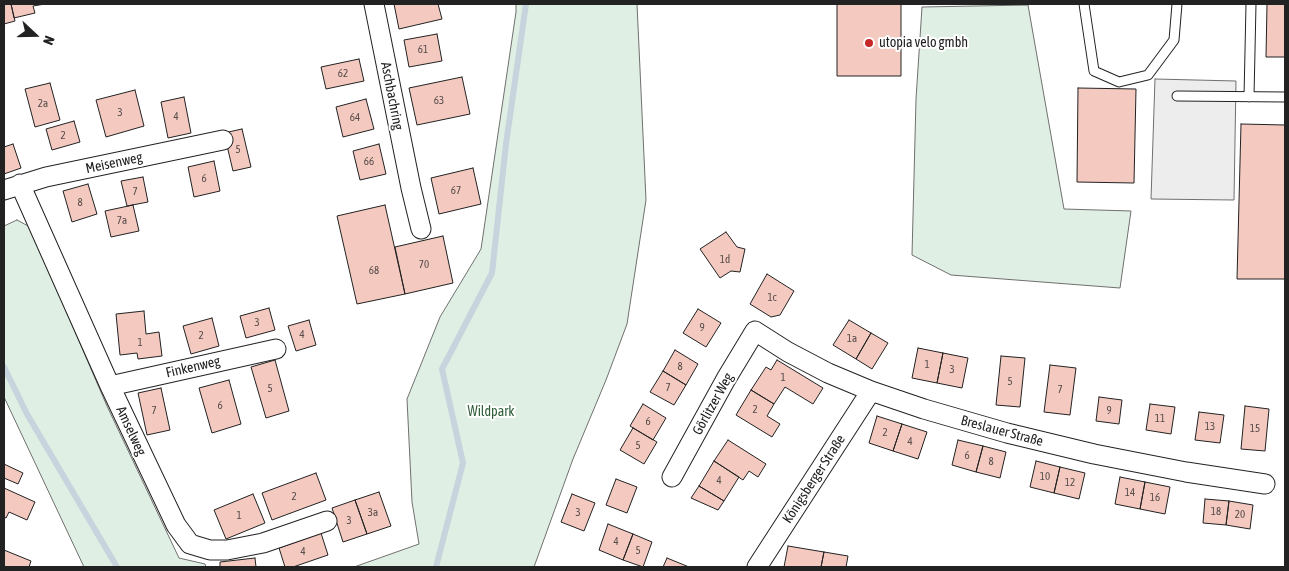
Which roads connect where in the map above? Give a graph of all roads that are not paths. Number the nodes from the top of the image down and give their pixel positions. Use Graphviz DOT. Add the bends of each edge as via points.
graph roads {
  1 [pos="374,4"];
  2 [pos="1084,4"];
  3 [pos="1177,4"];
  4 [pos="1251,4"];
  5 [pos="1177,96"];
  6 [pos="1249,97"];
  7 [pos="1285,97"];
  8 [pos="224,140"];
  9 [pos="10,188"];
  10 [pos="421,229"];
  11 [pos="755,331"];
  12 [pos="276,349"];
  13 [pos="110,386"];
  14 [pos="870,391"];
  15 [pos="672,477"];
  16 [pos="1265,484"];
  17 [pos="328,521"];
  18 [pos="757,567"];
  1 -- 10 [label="street, Aschbachring" via="404,189"];
  2 -- 3 [label="lane" via="1094,72 1119,82 1148,74 1174,40"];
  4 -- 6 [label="lane"];
  5 -- 6 [label="lane"];
  6 -- 7 [label="lane"];
  8 -- 9 [label="street, Meisenweg" via="46,177"];
  9 -- 13 [label="street, Amselweg"];
  11 -- 14 [label="street, Breslauer Straße" via="788,352"];
  11 -- 15 [label="street, Görlitzer Weg"];
  12 -- 13 [label="street, Finkenweg"];
  13 -- 17 [label="street, Amselweg" via="176,526 190,544 210,550 227,550 263,543"];
  14 -- 16 [label="street, Breslauer Straße" via="1007,433 1094,454"];
  14 -- 18 [label="street, Königsberger Straße"];
}
